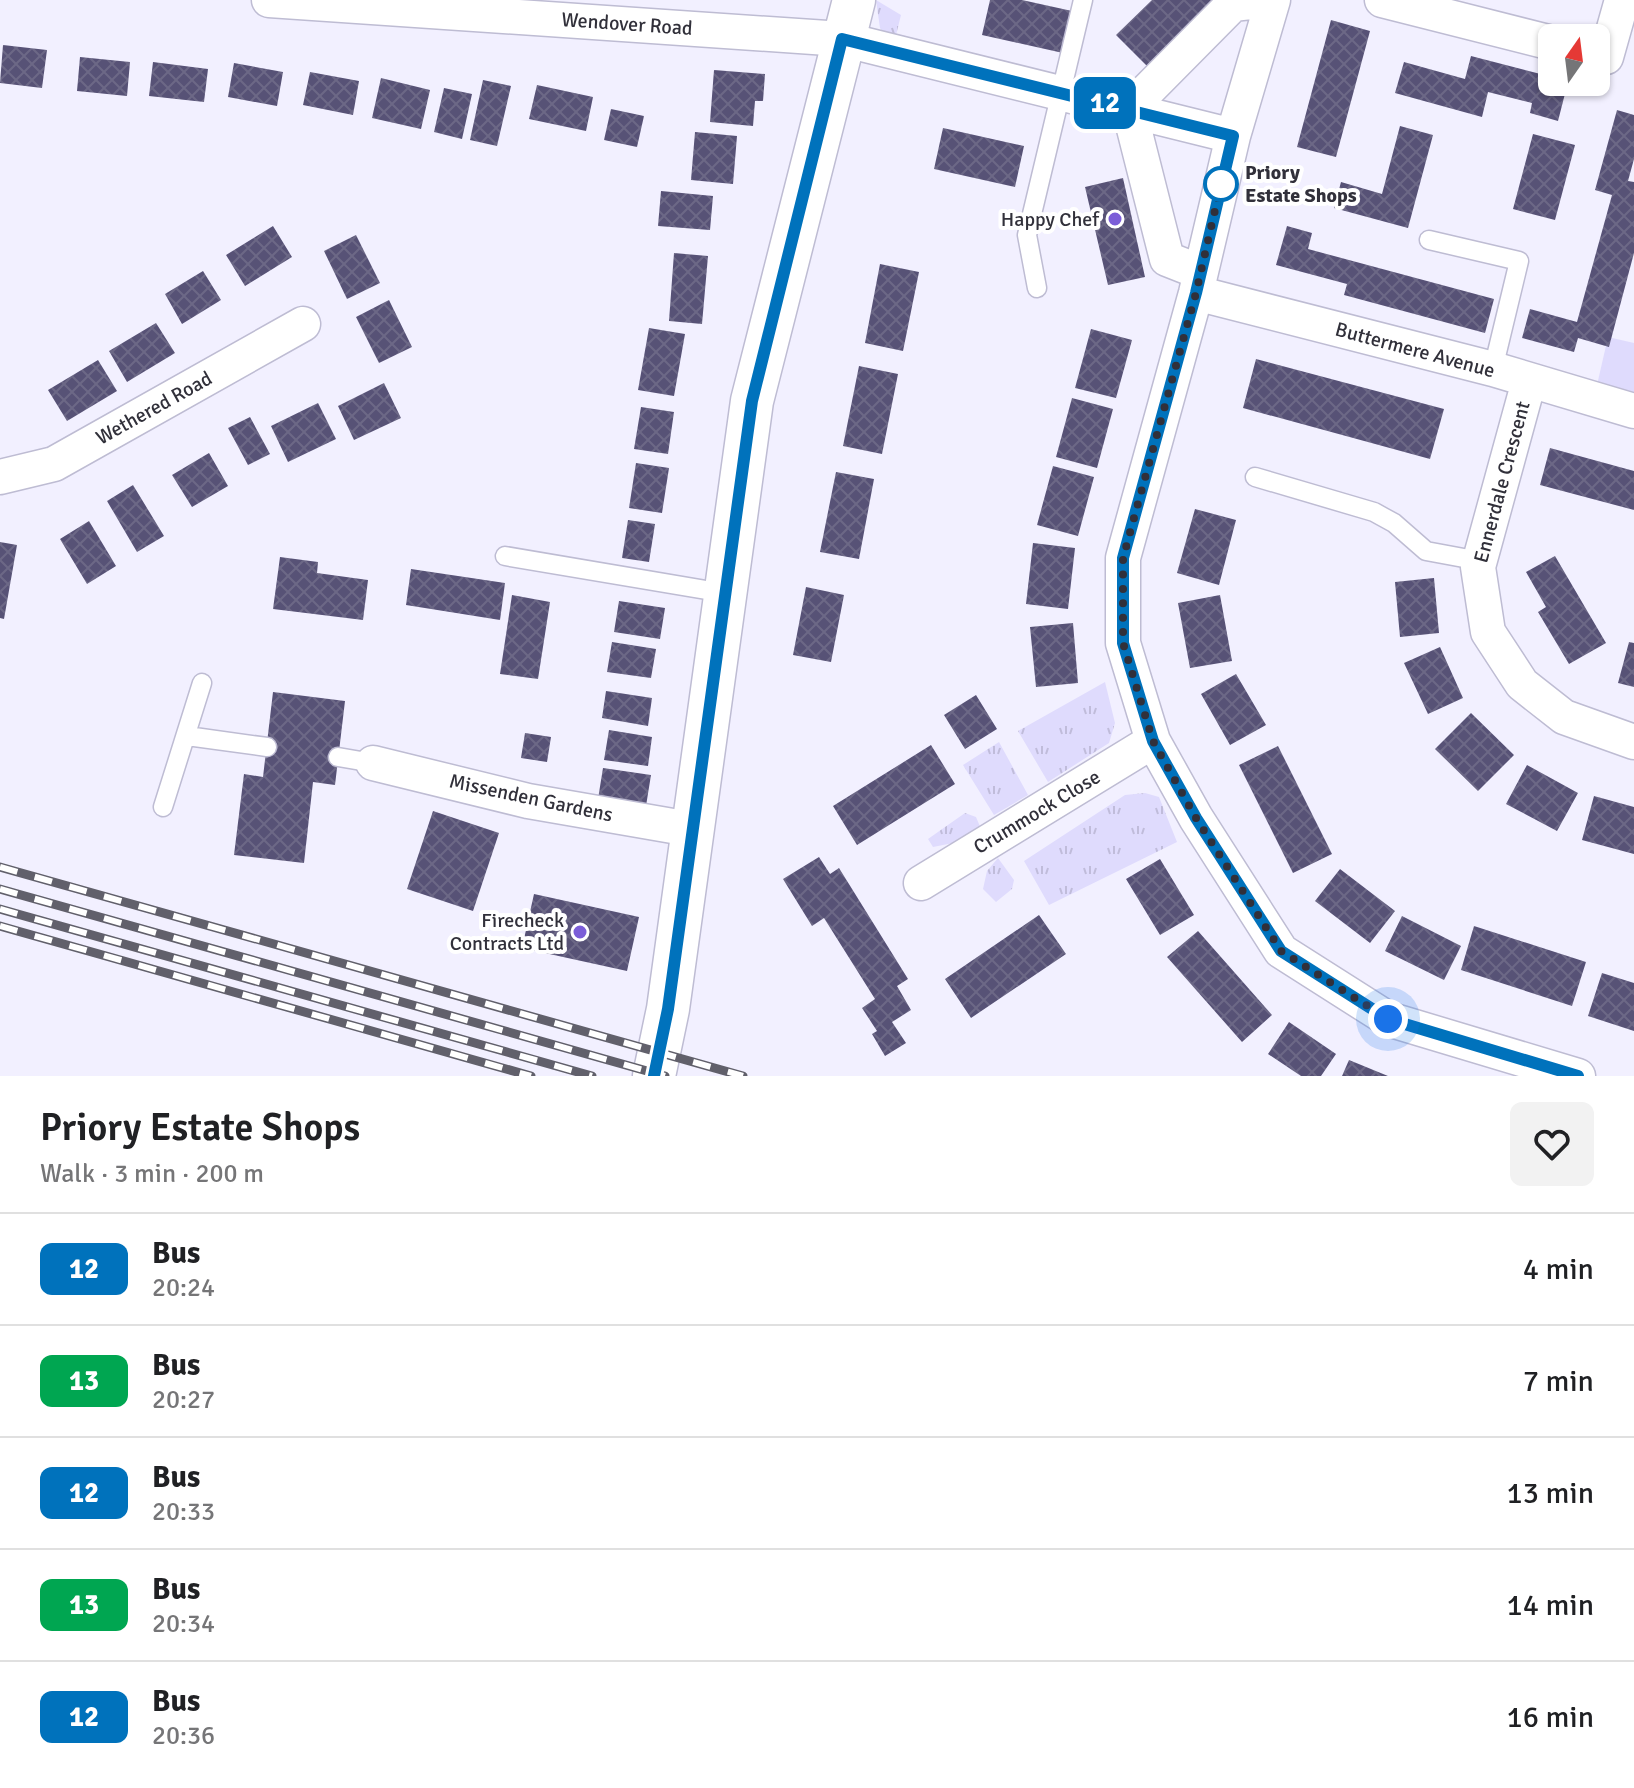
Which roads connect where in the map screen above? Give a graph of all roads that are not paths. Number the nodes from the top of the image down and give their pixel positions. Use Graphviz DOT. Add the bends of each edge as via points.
graph roads {
  1 [pos="269,0"];
  2 [pos="1083,0"];
  3 [pos="1270,0"];
  4 [pos="1382,0"];
  5 [pos="1622,0"];
  6 [pos="848,19"];
  7 [pos="1538,39"];
  8 [pos="1612,59"];
  9 [pos="1059,92"];
  10 [pos="1129,109"];
  11 [pos="1233,136"];
  12 [pos="1429,240"];
  13 [pos="1198,283"];
  14 [pos="1037,288"];
  15 [pos="303,324"];
  16 [pos="1493,369"];
  17 [pos="1529,381"];
  18 [pos="1634,411"];
  19 [pos="0,477"];
  20 [pos="1255,477"];
  21 [pos="505,556"];
  22 [pos="1480,561"];
  23 [pos="724,593"];
  24 [pos="202,683"];
  25 [pos="187,736"];
  26 [pos="1153,741"];
  27 [pos="1634,742"];
  28 [pos="267,747"];
  29 [pos="338,757"];
  30 [pos="373,763"];
  31 [pos="163,807"];
  32 [pos="690,829"];
  33 [pos="921,883"];
  34 [pos="654,1076"];
  35 [pos="1578,1076"];
  1 -- 6 [label="street, Wendover Road"];
  2 -- 9 [label="lane"];
  3 -- 10 [label="street" via="1233,4"];
  3 -- 11 [label="street"];
  4 -- 7 [label="street"];
  5 -- 8 [label="street"];
  6 -- 9 [label="street, Wendover Road"];
  6 -- 23 [label="street" via="752,401"];
  9 -- 10 [label="street, Wendover Road"];
  9 -- 14 [label="lane" via="1027,235"];
  10 -- 11 [label="street, Wendover Road"];
  10 -- 13 [label="street, Buttermere Avenue" via="1167,259"];
  11 -- 13 [label="street"];
  12 -- 16 [label="lane" via="1519,261"];
  13 -- 16 [label="street, Buttermere Avenue"];
  13 -- 26 [label="street" via="1123,558 1123,643"];
  15 -- 19 [label="street, Wethered Road" via="54,464"];
  16 -- 17 [label="street, Buttermere Avenue"];
  17 -- 18 [label="street, Buttermere Avenue"];
  17 -- 22 [label="street, Ennerdale Crescent"];
  20 -- 22 [label="lane" via="1374,512 1426,551"];
  21 -- 23 [label="lane"];
  22 -- 27 [label="street, Ennerdale Crescent" via="1488,632 1522,684 1564,717"];
  23 -- 32 [label="street"];
  24 -- 25 [label="lane"];
  25 -- 28 [label="lane"];
  25 -- 31 [label="lane"];
  26 -- 33 [label="street, Crummock Close"];
  26 -- 35 [label="street" via="1281,951 1388,1019"];
  29 -- 30 [label="lane"];
  30 -- 32 [label="street, Missenden Gardens" via="528,801"];
  32 -- 34 [label="street" via="668,1009"];
}
